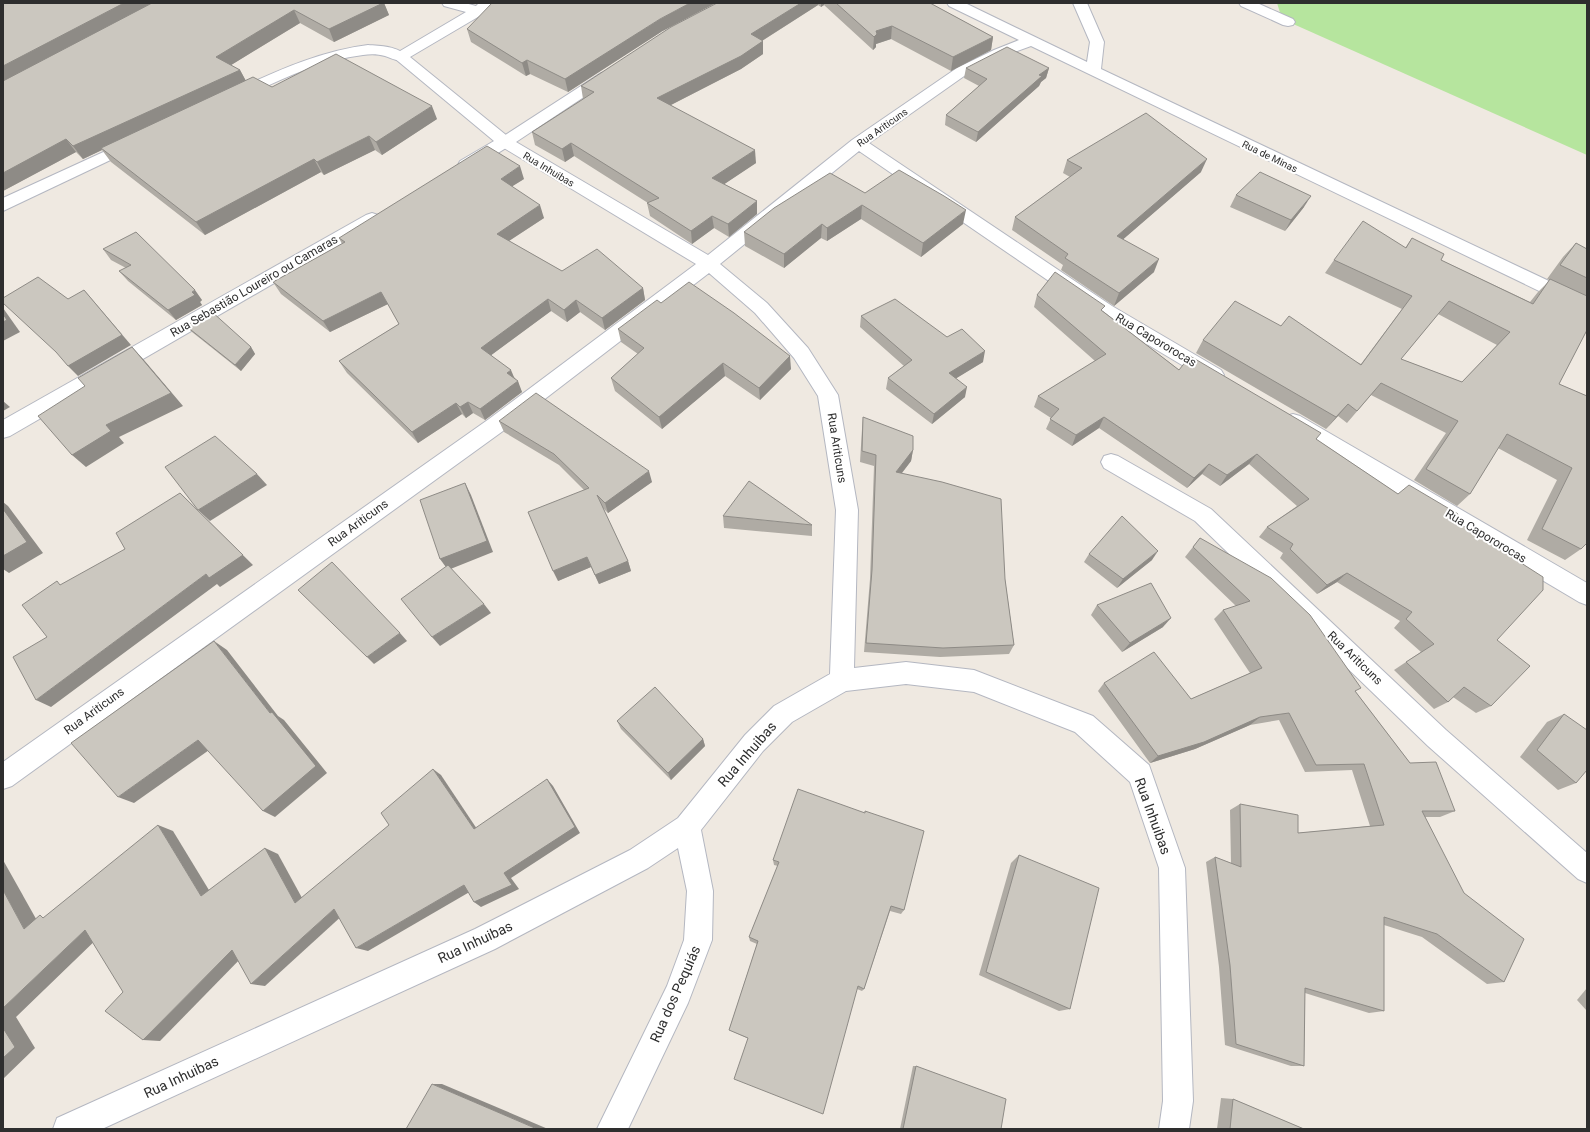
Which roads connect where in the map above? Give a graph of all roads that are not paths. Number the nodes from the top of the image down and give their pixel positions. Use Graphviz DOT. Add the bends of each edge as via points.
graph roads {
  1 [pos="449,3"];
  2 [pos="954,3"];
  3 [pos="1080,3"];
  4 [pos="1246,3"];
  5 [pos="1277,3"];
  6 [pos="483,7"];
  7 [pos="1031,41"];
  8 [pos="400,57"];
  9 [pos="621,67"];
  10 [pos="1093,71"];
  11 [pos="224,101"];
  12 [pos="145,138"];
  13 [pos="505,142"];
  14 [pos="858,143"];
  15 [pos="450,174"];
  16 [pos="3,205"];
  17 [pos="388,209"];
  18 [pos="709,264"];
  19 [pos="1587,307"];
  20 [pos="1230,384"];
  21 [pos="1278,412"];
  22 [pos="3,430"];
  23 [pos="1112,462"];
  24 [pos="1587,595"];
  25 [pos="842,680"];
  26 [pos="3,777"];
  27 [pos="687,827"];
  28 [pos="1587,870"];
  29 [pos="68,1129"];
  30 [pos="612,1129"];
  31 [pos="1174,1129"];
  1 -- 6 [label="street"];
  2 -- 7 [label="street, Rua de Minas"];
  3 -- 10 [label="street" via="1097,42"];
  4 -- 5 [label="street" via="1288,22"];
  6 -- 8 [label="street"];
  7 -- 10 [label="street, Rua de Minas"];
  7 -- 14 [label="street, Rua Ariticuns" via="962,71"];
  8 -- 11 [label="street, Rua Inhuibas" via="383,50 360,50 330,57 280,74"];
  8 -- 13 [label="street, Rua Inhuibas"];
  9 -- 13 [label="street"];
  10 -- 19 [label="street, Rua de Minas"];
  12 -- 16 [label="street"];
  13 -- 15 [label="street"];
  13 -- 18 [label="street, Rua Inhuibas"];
  14 -- 18 [label="street, Rua Ariticuns"];
  14 -- 20 [label="street, Rua Capororocas" via="1106,311"];
  17 -- 22 [label="street, Rua Sebastião Loureiro ou Camaras"];
  18 -- 25 [label="street, Rua Ariticuns" via="761,308 801,353 828,395 847,510"];
  18 -- 26 [label="street, Rua Ariticuns" via="496,425"];
  21 -- 24 [label="street, Rua Capororocas"];
  23 -- 28 [label="street, Rua Ariticuns" via="1203,515 1437,738"];
  25 -- 27 [label="street, Rua Inhuibas" via="783,714 754,744"];
  25 -- 31 [label="street, Rua Inhuibas" via="906,673 974,681 1084,724 1140,774 1172,868 1178,1102"];
  27 -- 29 [label="street, Rua Inhuibas" via="639,859 485,939"];
  27 -- 30 [label="street, Rua dos Pequiás" via="700,892 698,940 678,993"];
}
